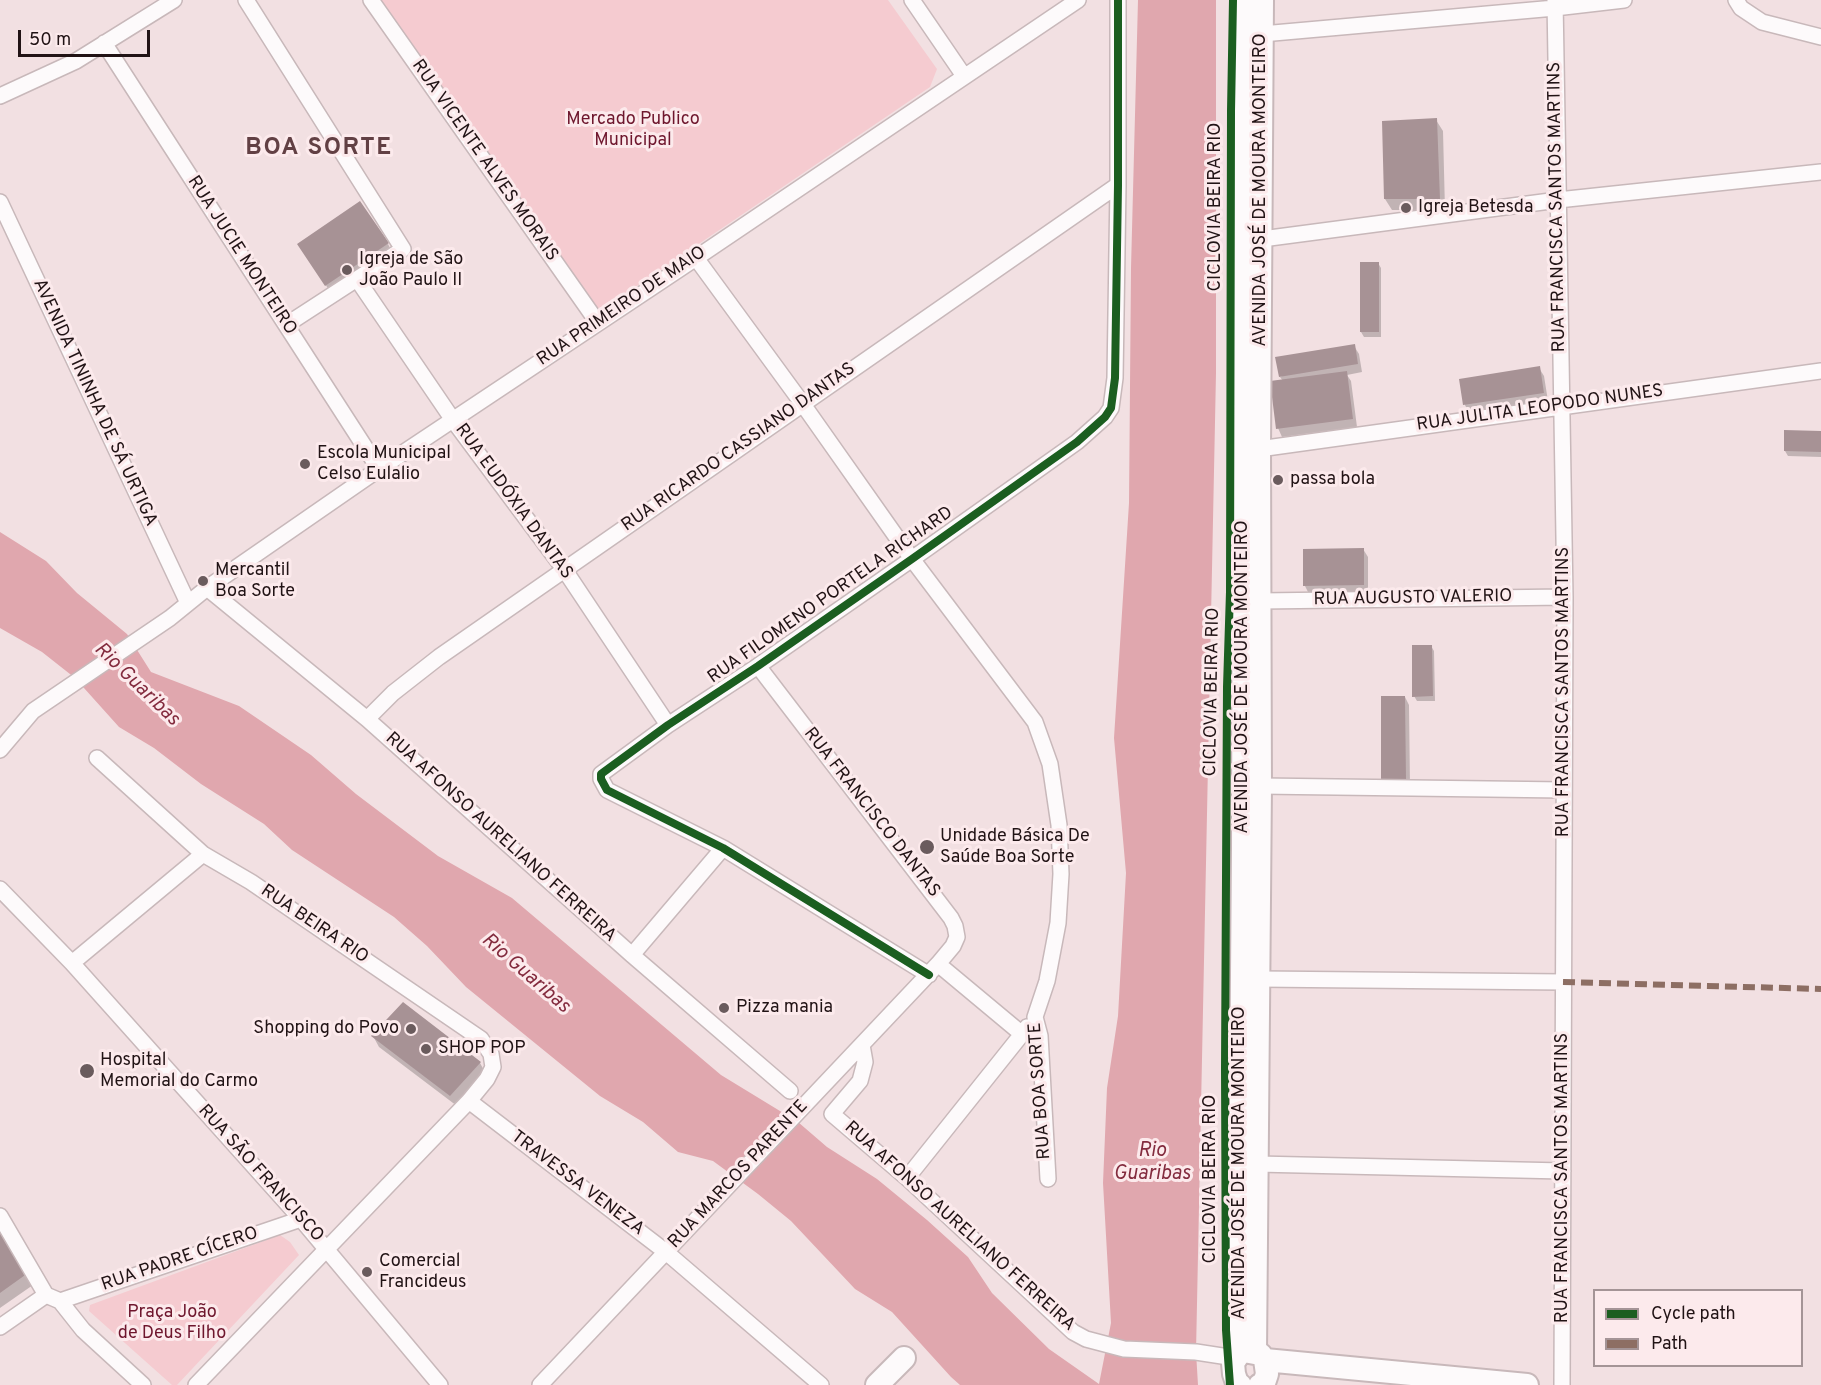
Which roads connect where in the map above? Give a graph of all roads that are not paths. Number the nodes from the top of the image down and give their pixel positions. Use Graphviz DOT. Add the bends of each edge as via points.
graph roads {
  1 [pos="174,0"];
  2 [pos="246,0"];
  3 [pos="370,0"];
  4 [pos="912,0"];
  5 [pos="1078,0"];
  6 [pos="1118,0"];
  7 [pos="1245,0"];
  8 [pos="1262,0"];
  9 [pos="1624,0"];
  10 [pos="1736,0"];
  11 [pos="1555,4"];
  12 [pos="1262,34"];
  13 [pos="1821,37"];
  14 [pos="104,43"];
  15 [pos="964,76"];
  16 [pos="0,96"];
  17 [pos="1821,172"];
  18 [pos="1118,185"];
  19 [pos="1558,200"];
  20 [pos="0,202"];
  21 [pos="1262,238"];
  22 [pos="696,258"];
  23 [pos="357,279"];
  24 [pos="598,322"];
  25 [pos="286,325"];
  26 [pos="1821,371"];
  27 [pos="802,403"];
  28 [pos="1561,406"];
  29 [pos="453,420"];
  30 [pos="1260,449"];
  31 [pos="379,469"];
  32 [pos="912,559"];
  33 [pos="564,569"];
  34 [pos="207,588"];
  35 [pos="1565,597"];
  36 [pos="1261,601"];
  37 [pos="188,603"];
  38 [pos="758,666"];
  39 [pos="367,719"];
  40 [pos="668,725"];
  41 [pos="0,750"];
  42 [pos="97,758"];
  43 [pos="1260,786"];
  44 [pos="1564,790"];
  45 [pos="723,848"];
  46 [pos="203,854"];
  47 [pos="0,889"];
  48 [pos="632,955"];
  49 [pos="72,963"];
  50 [pos="934,970"];
  51 [pos="1258,979"];
  52 [pos="1563,981"];
  53 [pos="1035,1017"];
  54 [pos="1022,1034"];
  55 [pos="862,1045"];
  56 [pos="790,1091"];
  57 [pos="469,1101"];
  58 [pos="1257,1164"];
  59 [pos="1563,1171"];
  60 [pos="907,1178"];
  61 [pos="1048,1179"];
  62 [pos="0,1216"];
  63 [pos="301,1219"];
  64 [pos="327,1250"];
  65 [pos="666,1252"];
  66 [pos="53,1298"];
  67 [pos="0,1327"];
  68 [pos="1249,1356"];
  69 [pos="904,1358"];
  70 [pos="1238,1384"];
  71 [pos="1263,1384"];
  72 [pos="143,1385"];
  73 [pos="196,1385"];
  74 [pos="440,1385"];
  75 [pos="540,1385"];
  76 [pos="821,1385"];
  77 [pos="877,1385"];
  78 [pos="1527,1385"];
  79 [pos="1562,1385"];
  1 -- 14 [label="street"];
  2 -- 23 [label="street" via="403,249"];
  3 -- 24 [label="street, RUA VICENTE ALVES MORAIS"];
  4 -- 15 [label="street"];
  5 -- 15 [label="street, RUA PRIMEIRO DE MAIO"];
  6 -- 18 [label="street, RUA FILOMENO PORTELA RICHARD"];
  7 -- 68 [label="main road, AVENIDA JOSÉ DE MOURA MONTEIRO" via="1243,847"];
  8 -- 12 [label="main road, AVENIDA JOSÉ DE MOURA MONTEIRO"];
  9 -- 11 [label="street"];
  10 -- 13 [label="street" via="1762,22"];
  11 -- 12 [label="street"];
  11 -- 19 [label="street, RUA FRANCISCA SANTOS MARTINS"];
  12 -- 21 [label="main road, AVENIDA JOSÉ DE MOURA MONTEIRO"];
  14 -- 16 [label="street" via="76,61"];
  14 -- 25 [label="street, RUA JUCIE MONTEIRO"];
  15 -- 22 [label="street, RUA PRIMEIRO DE MAIO"];
  17 -- 19 [label="street"];
  18 -- 27 [label="street, RUA RICARDO CASSIANO DANTAS"];
  18 -- 32 [label="street, RUA FILOMENO PORTELA RICHARD" via="1115,378 1111,408 1077,442"];
  19 -- 21 [label="street"];
  19 -- 28 [label="street, RUA FRANCISCA SANTOS MARTINS"];
  20 -- 37 [label="street, AVENIDA TININHA DE SÁ URTIGA"];
  21 -- 30 [label="main road, AVENIDA JOSÉ DE MOURA MONTEIRO"];
  22 -- 24 [label="street, RUA PRIMEIRO DE MAIO"];
  22 -- 27 [label="street, RUA BOA SORTE"];
  23 -- 25 [label="street"];
  23 -- 29 [label="street, RUA EUDÓXIA DANTAS"];
  24 -- 29 [label="street, RUA PRIMEIRO DE MAIO"];
  25 -- 31 [label="street, RUA JUCIE MONTEIRO"];
  26 -- 28 [label="street, RUA JULITA LEOPODO NUNES"];
  27 -- 32 [label="street, RUA BOA SORTE"];
  27 -- 33 [label="street, RUA RICARDO CASSIANO DANTAS"];
  28 -- 30 [label="street, RUA JULITA LEOPODO NUNES"];
  28 -- 35 [label="street, RUA FRANCISCA SANTOS MARTINS"];
  29 -- 31 [label="street, RUA PRIMEIRO DE MAIO"];
  29 -- 33 [label="street, RUA EUDÓXIA DANTAS"];
  30 -- 36 [label="main road, AVENIDA JOSÉ DE MOURA MONTEIRO"];
  31 -- 34 [label="street, RUA PRIMEIRO DE MAIO"];
  32 -- 38 [label="street, RUA FILOMENO PORTELA RICHARD"];
  32 -- 53 [label="street, RUA BOA SORTE" via="1035,722 1050,765 1061,874 1058,923 1047,981"];
  33 -- 39 [label="street, RUA RICARDO CASSIANO DANTAS" via="414,675"];
  33 -- 40 [label="street, RUA EUDÓXIA DANTAS"];
  34 -- 37 [label="street, RUA PRIMEIRO DE MAIO"];
  34 -- 39 [label="street, RUA AFONSO AURELIANO FERREIRA"];
  35 -- 36 [label="street, RUA AUGUSTO VALERIO"];
  35 -- 44 [label="street, RUA FRANCISCA SANTOS MARTINS"];
  36 -- 43 [label="main road, AVENIDA JOSÉ DE MOURA MONTEIRO"];
  37 -- 41 [label="street, RUA PRIMEIRO DE MAIO" via="33,711"];
  38 -- 40 [label="street, RUA FILOMENO PORTELA RICHARD"];
  38 -- 50 [label="street, RUA FRANCISCO DANTAS" via="951,918 957,938"];
  39 -- 48 [label="street, RUA AFONSO AURELIANO FERREIRA"];
  40 -- 45 [label="street, RUA FILOMENO PORTELA RICHARD" via="601,774 601,779 607,790"];
  42 -- 46 [label="street, RUA BEIRA RIO"];
  43 -- 44 [label="street"];
  43 -- 51 [label="main road, AVENIDA JOSÉ DE MOURA MONTEIRO"];
  44 -- 52 [label="street, RUA FRANCISCA SANTOS MARTINS"];
  45 -- 48 [label="street"];
  45 -- 50 [label="street"];
  46 -- 49 [label="street"];
  46 -- 57 [label="street, RUA BEIRA RIO" via="251,882 481,1039 491,1054 493,1067"];
  47 -- 49 [label="street, RUA SÃO FRANCISCO"];
  48 -- 56 [label="street, RUA AFONSO AURELIANO FERREIRA"];
  49 -- 63 [label="street, RUA SÃO FRANCISCO"];
  50 -- 54 [label="street"];
  50 -- 55 [label="street, RUA MARCOS PARENTE"];
  51 -- 52 [label="street"];
  51 -- 58 [label="main road, AVENIDA JOSÉ DE MOURA MONTEIRO"];
  52 -- 59 [label="street, RUA FRANCISCA SANTOS MARTINS"];
  53 -- 54 [label="street"];
  53 -- 61 [label="street, RUA BOA SORTE" via="1040,1036"];
  54 -- 60 [label="street"];
  55 -- 60 [label="street, RUA AFONSO AURELIANO FERREIRA" via="865,1062 860,1081 832,1114"];
  55 -- 65 [label="street, RUA MARCOS PARENTE"];
  57 -- 64 [label="street"];
  57 -- 65 [label="street, TRAVESSA VENEZA"];
  58 -- 59 [label="street"];
  58 -- 68 [label="main road, AVENIDA JOSÉ DE MOURA MONTEIRO"];
  59 -- 79 [label="street, RUA FRANCISCA SANTOS MARTINS"];
  60 -- 68 [label="street, RUA AFONSO AURELIANO FERREIRA" via="1073,1332 1086,1339 1124,1349"];
  62 -- 66 [label="street"];
  63 -- 64 [label="street, RUA SÃO FRANCISCO"];
  63 -- 66 [label="street, RUA PADRE CÍCERO"];
  64 -- 73 [label="street"];
  64 -- 74 [label="street, RUA SÃO FRANCISCO"];
  65 -- 75 [label="street, RUA MARCOS PARENTE"];
  65 -- 76 [label="street, TRAVESSA VENEZA"];
  66 -- 67 [label="street, RUA PADRE CÍCERO"];
  66 -- 72 [label="street"];
  68 -- 70 [label="main road, AVENIDA JOSÉ DE MOURA MONTEIRO" via="1233,1368"];
  68 -- 71 [label="main road, AVENIDA JOSÉ DE MOURA MONTEIRO" via="1267,1374"];
  68 -- 78 [label="main road"];
  69 -- 77 [label="main road"];
}
